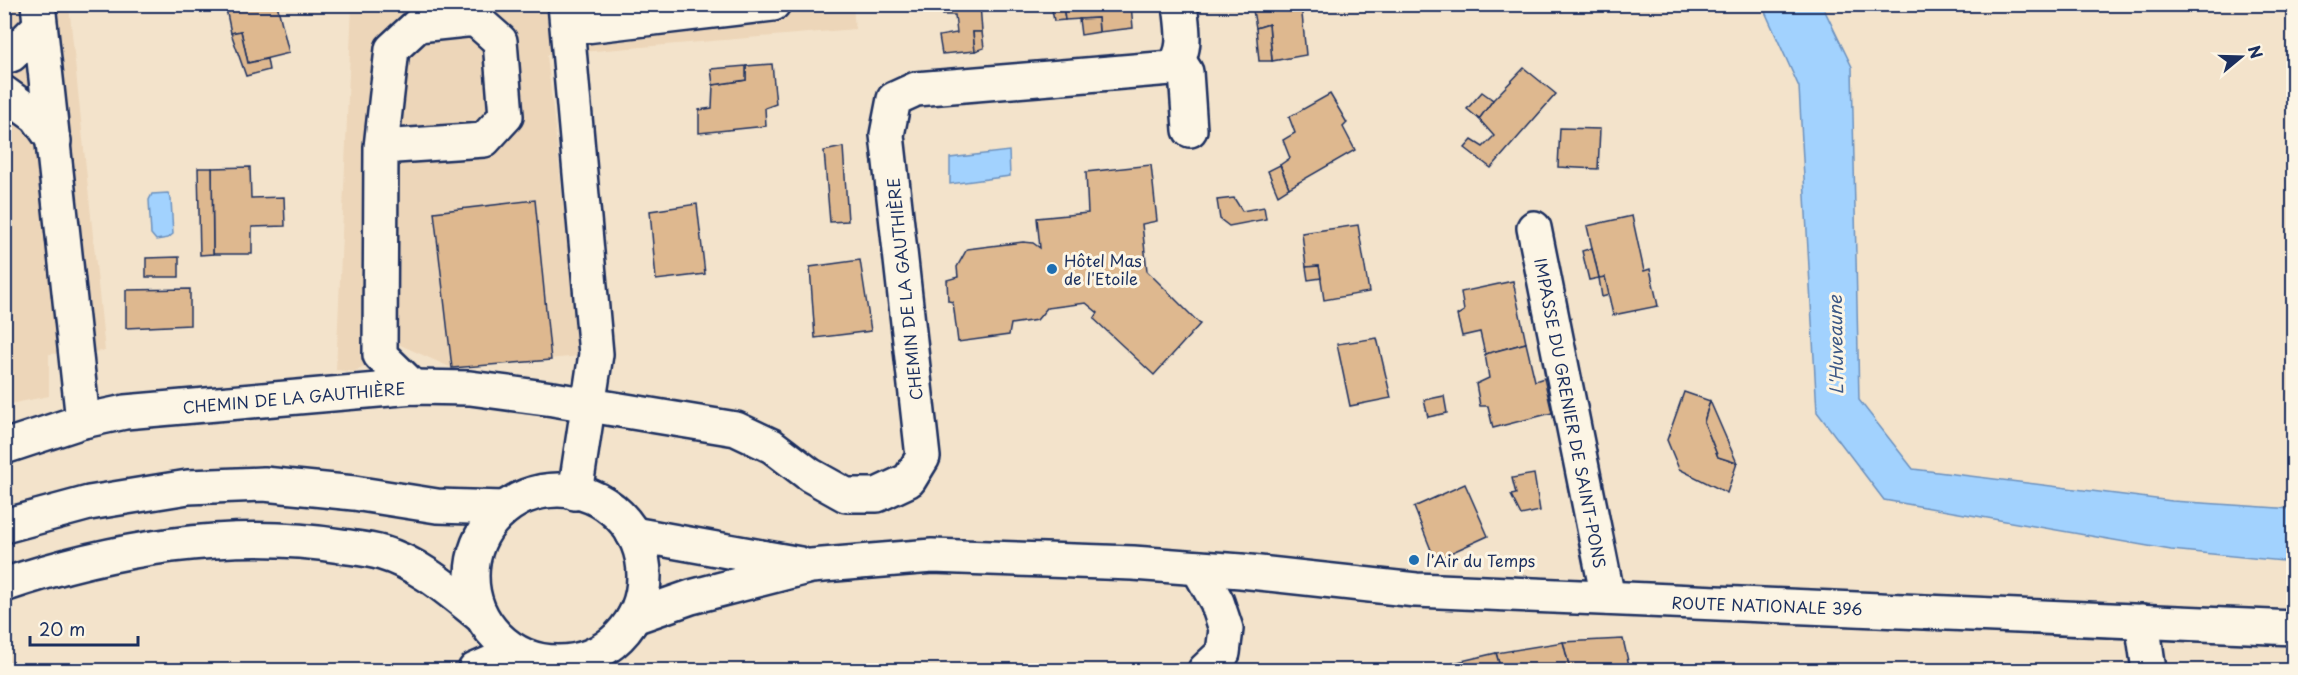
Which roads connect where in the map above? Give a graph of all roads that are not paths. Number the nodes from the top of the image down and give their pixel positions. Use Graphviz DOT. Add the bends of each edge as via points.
graph roads {
  1 [pos="773,4"];
  2 [pos="1180,4"];
  3 [pos="39,15"];
  4 [pos="567,16"];
  5 [pos="4,57"];
  6 [pos="1179,61"];
  7 [pos="4,93"];
  8 [pos="1190,130"];
  9 [pos="54,141"];
  10 [pos="381,147"];
  11 [pos="1534,228"];
  12 [pos="412,387"];
  13 [pos="588,406"];
  14 [pos="83,421"];
  15 [pos="4,447"];
  16 [pos="575,493"];
  17 [pos="504,508"];
  18 [pos="4,526"];
  19 [pos="633,534"];
  20 [pos="811,566"];
  21 [pos="1198,568"];
  22 [pos="4,585"];
  23 [pos="1608,598"];
  24 [pos="481,616"];
  25 [pos="634,617"];
  26 [pos="2142,621"];
  27 [pos="2294,628"];
  28 [pos="519,654"];
  29 [pos="586,665"];
  30 [pos="474,670"];
  31 [pos="1205,670"];
  32 [pos="2149,670"];
  1 -- 4 [label="main road"];
  2 -- 6 [label="main road" via="1183,49"];
  3 -- 5 [label="main road" via="11,55"];
  3 -- 9 [label="main road"];
  4 -- 13 [label="main road" via="596,354"];
  6 -- 8 [label="main road" via="1186,72"];
  6 -- 13 [label="main road, CHEMIN DE LA GAUTHIÈRE" via="1171,68 916,89 894,99 887,135 923,457 909,480 877,495 846,495 810,475 772,446 736,429"];
  7 -- 9 [label="main road" via="37,117"];
  9 -- 14 [label="main road"];
  10 -- 10 [label="main road" via="392,49 418,25 475,19 500,41 506,116 484,140"];
  10 -- 12 [label="main road" via="380,355"];
  11 -- 23 [label="main road, IMPASSE DU GRENIER DE SAINT-PONS"];
  12 -- 13 [label="main road, CHEMIN DE LA GAUTHIÈRE" via="470,388"];
  12 -- 14 [label="main road, CHEMIN DE LA GAUTHIÈRE" via="125,412"];
  13 -- 16 [label="main road"];
  14 -- 15 [label="main road, CHEMIN DE LA GAUTHIÈRE"];
  16 -- 17 [label="main road" via="544,490"];
  16 -- 19 [label="main road" via="596,498 617,513"];
  17 -- 18 [label="main road" via="437,506 264,484 188,487 89,503"];
  17 -- 24 [label="main road" via="481,536 472,562 472,590"];
  19 -- 20 [label="main road"];
  19 -- 25 [label="main road" via="643,562 643,590"];
  20 -- 21 [label="main road, ROUTE NATIONALE 396" via="932,556"];
  20 -- 25 [label="main road" via="691,597"];
  21 -- 23 [label="main road, ROUTE NATIONALE 396" via="1416,590"];
  21 -- 31 [label="main road" via="1218,602 1226,629 1223,653"];
  22 -- 24 [label="main road" via="41,572 195,542 310,542 382,553 430,575"];
  23 -- 26 [label="main road, ROUTE NATIONALE 396"];
  24 -- 28 [label="main road" via="497,638"];
  25 -- 29 [label="main road" via="613,643"];
  26 -- 27 [label="main road, ROUTE NATIONALE 396"];
  26 -- 32 [label="main road"];
  28 -- 29 [label="main road" via="550,663"];
  28 -- 30 [label="main road"];
}
